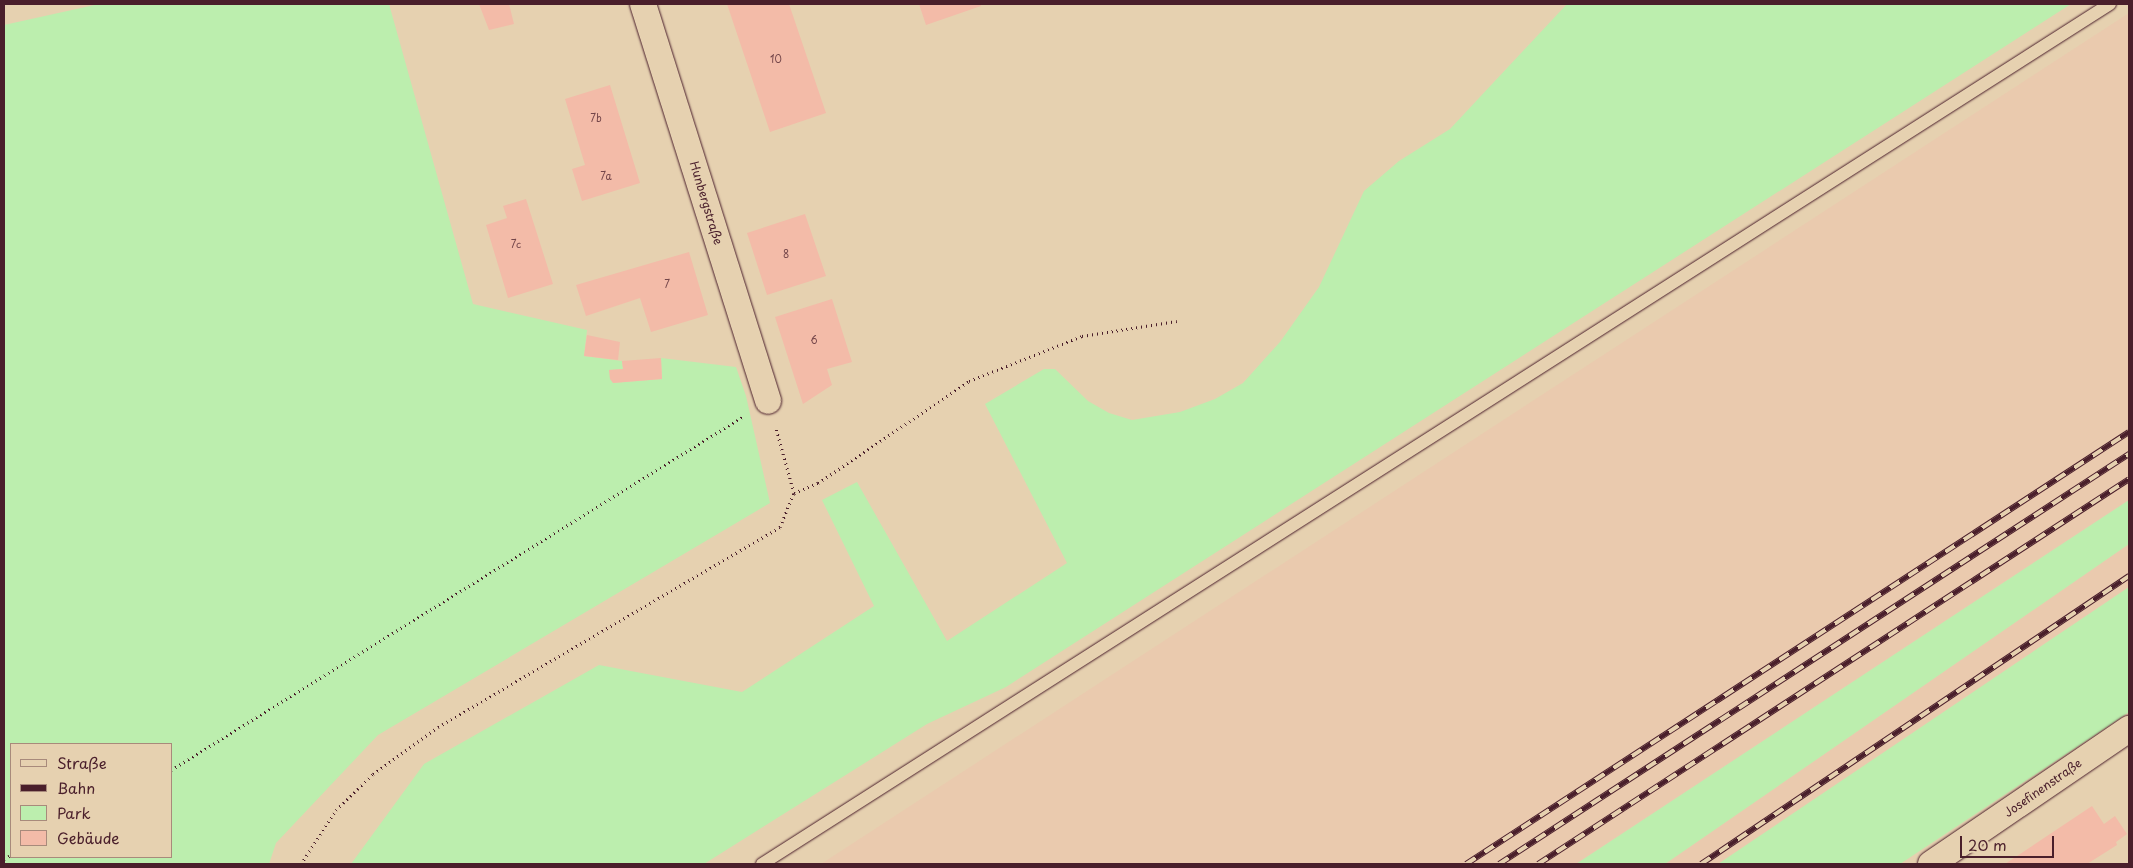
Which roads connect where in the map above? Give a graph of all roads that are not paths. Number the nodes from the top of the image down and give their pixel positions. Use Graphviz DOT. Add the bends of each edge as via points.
graph roads {
  1 [pos="644,4"];
  2 [pos="2110,4"];
  3 [pos="768,401"];
  4 [pos="2129,729"];
  5 [pos="762,864"];
  6 [pos="1931,864"];
  1 -- 3 [label="street, Hunbergstraße"];
  2 -- 5 [label="lane"];
  4 -- 6 [label="street, Josefinenstraße"];
}
